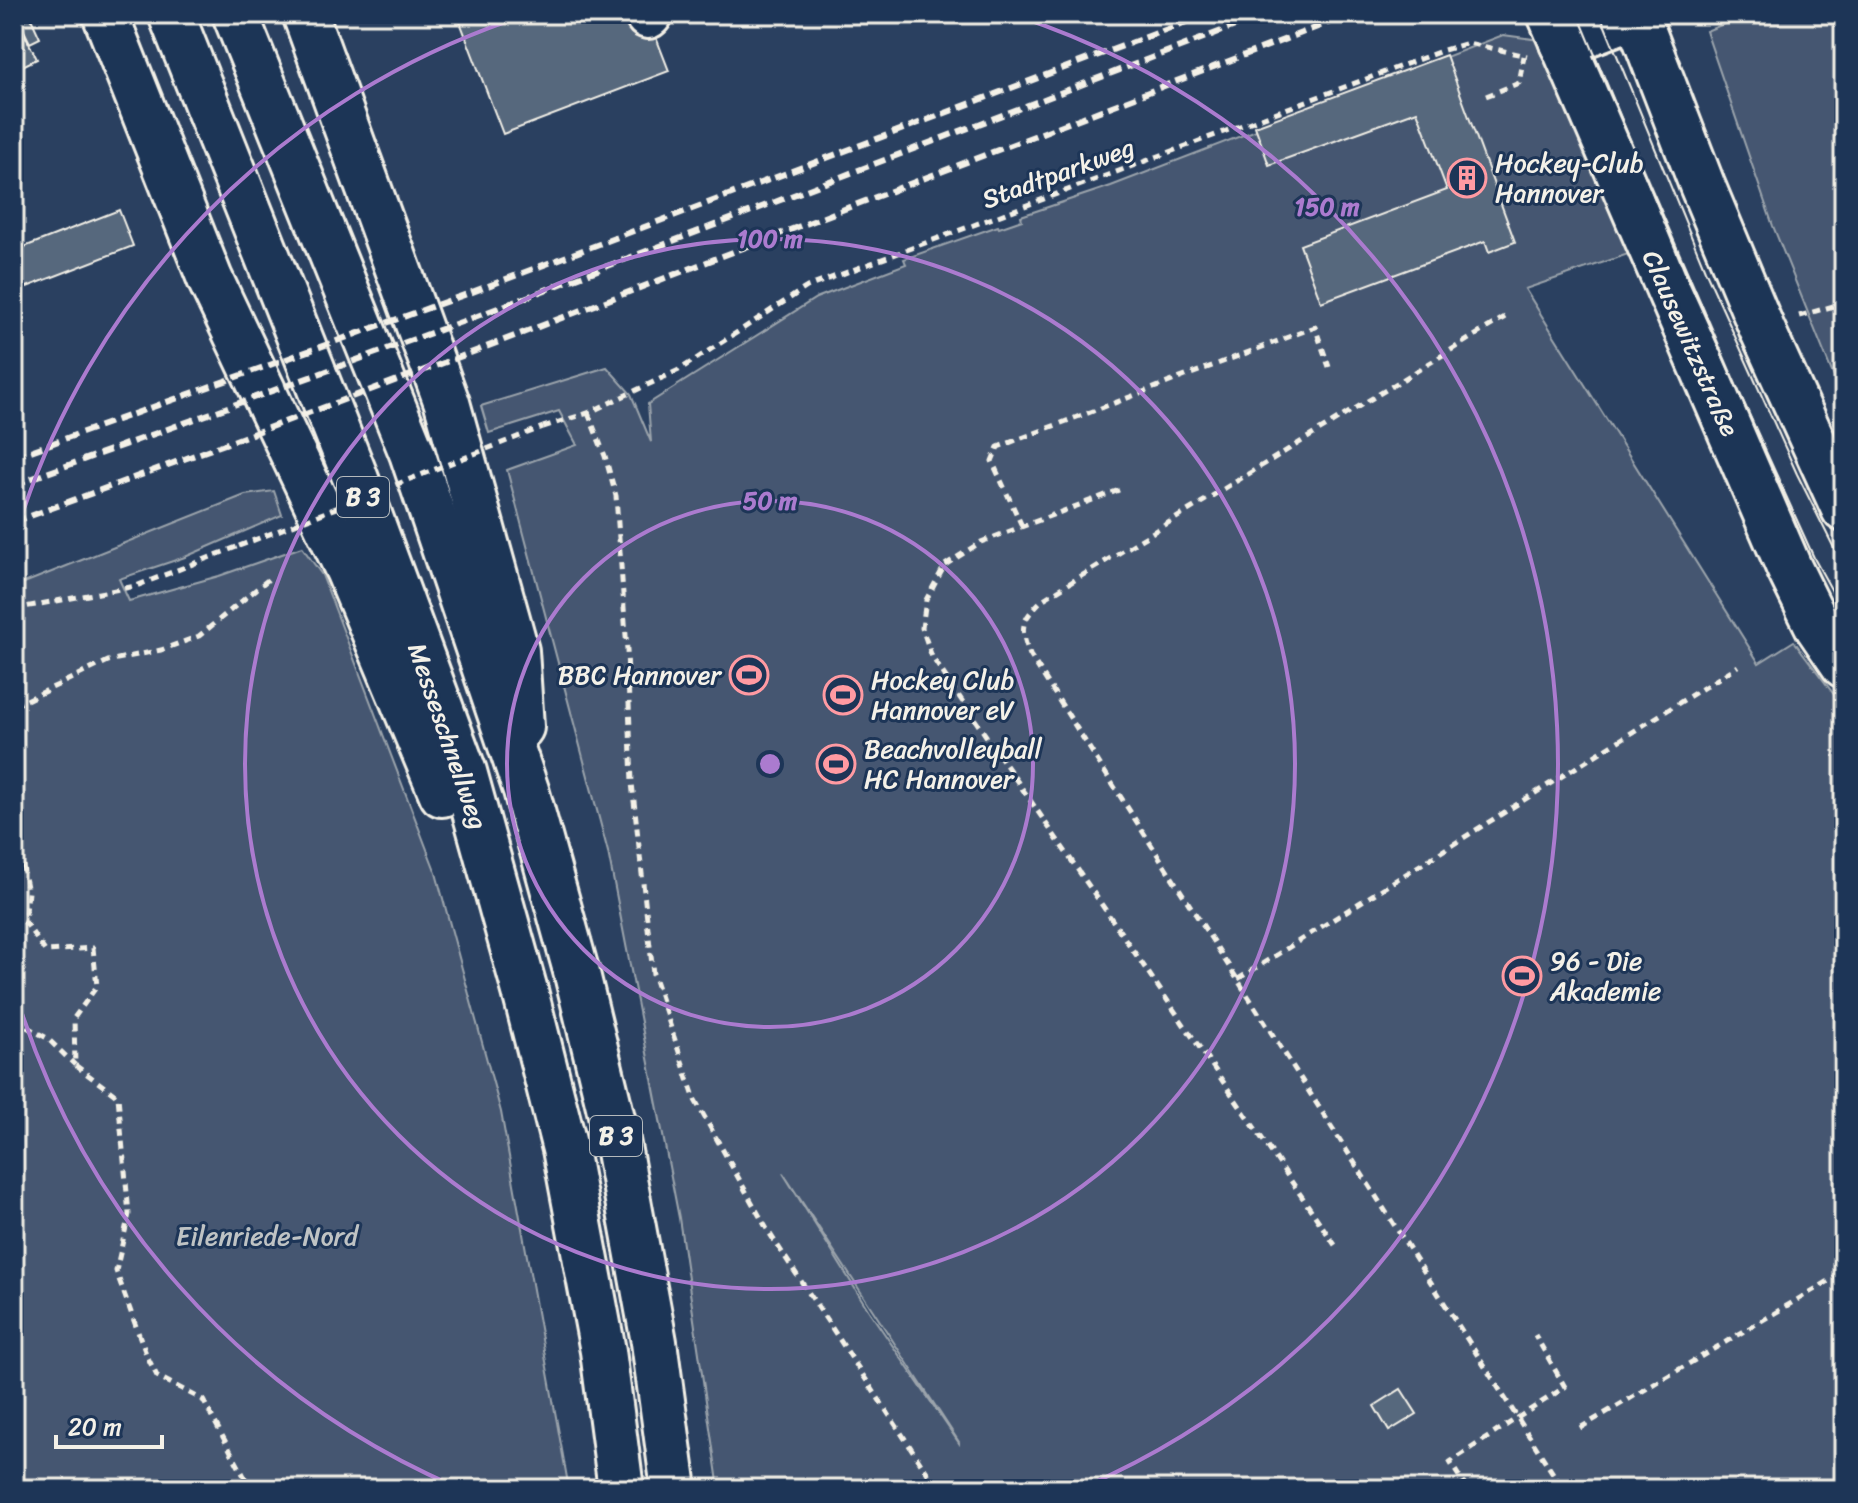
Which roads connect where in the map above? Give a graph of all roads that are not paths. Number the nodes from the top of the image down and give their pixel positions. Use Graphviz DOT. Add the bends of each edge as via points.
graph roads {
  1 [pos="105,14"];
  2 [pos="171,14"];
  3 [pos="235,14"];
  4 [pos="305,14"];
  5 [pos="1637,14"];
  6 [pos="1545,38"];
  7 [pos="1844,509"];
  8 [pos="1844,665"];
  9 [pos="526,790"];
  10 [pos="525,991"];
  11 [pos="621,1489"];
  12 [pos="674,1489"];
  1 -- 10 [label="main road" via="210,279 348,570"];
  2 -- 10 [label="main road, Messeschnellweg / B 3" via="354,474 464,772"];
  3 -- 9 [label="main road, B 3" via="412,453"];
  4 -- 9 [label="main road" via="447,403 516,651"];
  5 -- 6 [label="main road"];
  5 -- 7 [label="main road" via="1720,228"];
  6 -- 8 [label="main road, Clausewitzstraße" via="1790,570"];
  9 -- 12 [label="main road, B 3" via="616,1135 654,1342"];
  10 -- 11 [label="main road, Messeschnellweg / B 3" via="565,1149 601,1335"];
}
